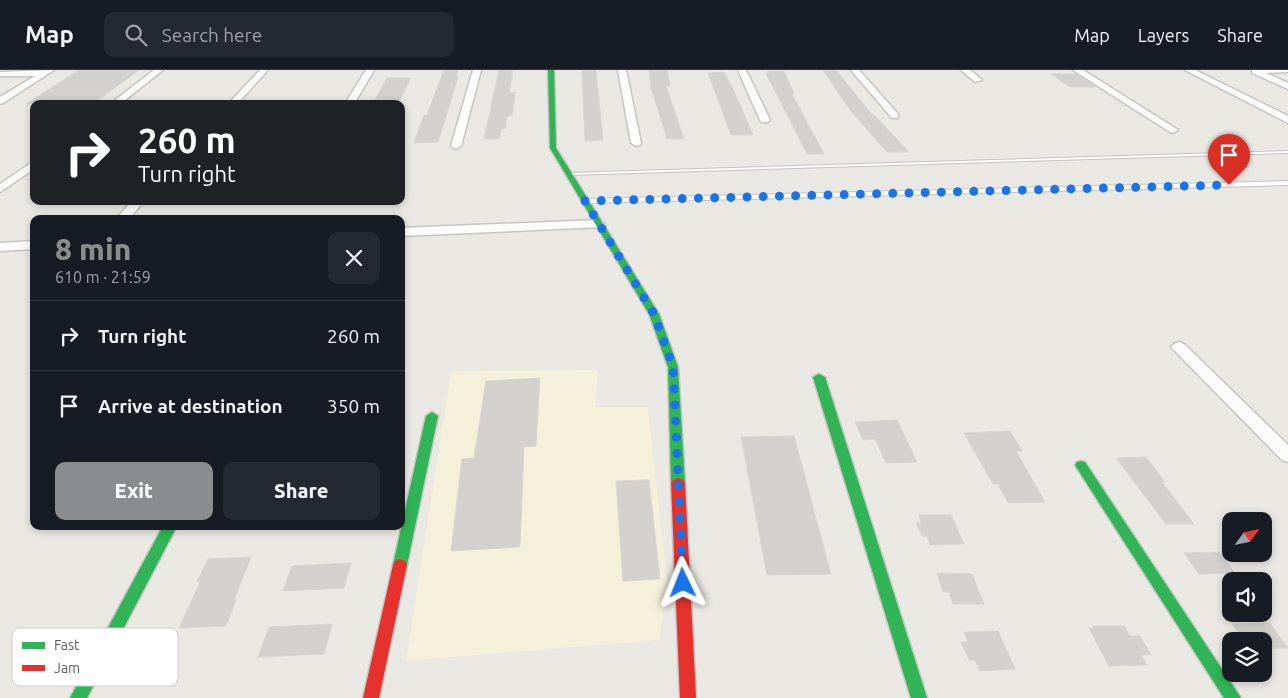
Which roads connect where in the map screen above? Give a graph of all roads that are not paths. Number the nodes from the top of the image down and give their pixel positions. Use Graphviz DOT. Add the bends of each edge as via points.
graph roads {
  1 [pos="159,70"];
  2 [pos="264,70"];
  3 [pos="370,70"];
  4 [pos="477,70"];
  5 [pos="551,70"];
  6 [pos="622,70"];
  7 [pos="742,70"];
  8 [pos="854,70"];
  9 [pos="965,70"];
  10 [pos="1077,70"];
  11 [pos="1189,70"];
  12 [pos="1288,70"];
  13 [pos="48,71"];
  14 [pos="0,74"];
  15 [pos="978,80"];
  16 [pos="1288,86"];
  17 [pos="0,100"];
  18 [pos="119,100"];
  19 [pos="236,100"];
  20 [pos="351,100"];
  21 [pos="895,116"];
  22 [pos="765,120"];
  23 [pos="1288,120"];
  24 [pos="1173,130"];
  25 [pos="636,144"];
  26 [pos="456,146"];
  27 [pos="1288,152"];
  28 [pos="30,167"];
  29 [pos="569,174"];
  30 [pos="1288,183"];
  31 [pos="0,189"];
  32 [pos="585,201"];
  33 [pos="134,205"];
  34 [pos="126,215"];
  35 [pos="599,224"];
  36 [pos="405,232"];
  37 [pos="30,245"];
  38 [pos="0,246"];
  39 [pos="1179,347"];
  40 [pos="819,377"];
  41 [pos="432,416"];
  42 [pos="1288,456"];
  43 [pos="1081,465"];
  44 [pos="168,530"];
  45 [pos="115,628"];
  46 [pos="84,686"];
  47 [pos="78,698"];
  48 [pos="371,698"];
  49 [pos="688,698"];
  50 [pos="919,698"];
  51 [pos="1233,698"];
  1 -- 18 [label="street"];
  2 -- 19 [label="street"];
  3 -- 20 [label="street"];
  4 -- 26 [label="street"];
  5 -- 29 [label="street" via="553,148"];
  6 -- 25 [label="street"];
  7 -- 22 [label="street"];
  8 -- 21 [label="street"];
  9 -- 15 [label="street"];
  10 -- 24 [label="street"];
  11 -- 23 [label="street"];
  12 -- 16 [label="street" via="1254,71"];
  13 -- 14 [label="street"];
  13 -- 17 [label="street"];
  27 -- 29 [label="lane"];
  28 -- 31 [label="street"];
  29 -- 32 [label="street"];
  30 -- 32 [label="lane"];
  32 -- 35 [label="street"];
  33 -- 34 [label="street"];
  35 -- 36 [label="street"];
  35 -- 49 [label="street" via="654,314 673,367"];
  37 -- 38 [label="street"];
  39 -- 42 [label="street"];
  40 -- 50 [label="street"];
  41 -- 48 [label="street"];
  43 -- 51 [label="street"];
  44 -- 45 [label="street"];
  46 -- 47 [label="street"];
}
